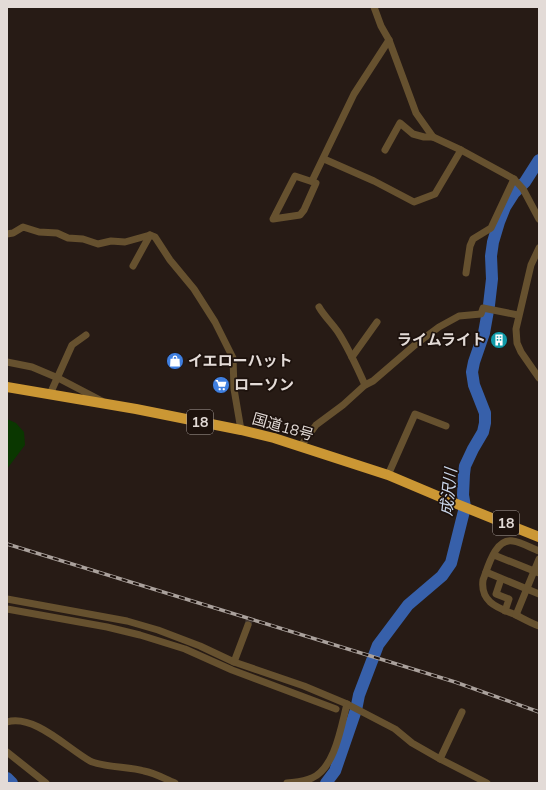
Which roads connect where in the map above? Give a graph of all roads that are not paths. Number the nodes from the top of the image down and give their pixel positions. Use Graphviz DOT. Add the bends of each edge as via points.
graph roads {
  1 [pos="374,7"];
  2 [pos="389,40"];
  3 [pos="433,137"];
  4 [pos="385,150"];
  5 [pos="461,150"];
  6 [pos="324,159"];
  7 [pos="312,181"];
  8 [pos="515,181"];
  9 [pos="539,219"];
  10 [pos="7,234"];
  11 [pos="150,235"];
  12 [pos="539,248"];
  13 [pos="133,266"];
  14 [pos="466,273"];
  15 [pos="319,307"];
  16 [pos="518,315"];
  17 [pos="377,322"];
  18 [pos="86,334"];
  19 [pos="352,357"];
  20 [pos="7,362"];
  21 [pos="538,376"];
  22 [pos="58,378"];
  23 [pos="365,385"];
  24 [pos="7,387"];
  25 [pos="50,394"];
  26 [pos="108,404"];
  27 [pos="446,426"];
  28 [pos="241,430"];
  29 [pos="300,447"];
  30 [pos="388,475"];
  31 [pos="539,537"];
  32 [pos="539,551"];
  33 [pos="494,555"];
  34 [pos="539,559"];
  35 [pos="486,572"];
  36 [pos="537,572"];
  37 [pos="501,579"];
  38 [pos="527,590"];
  39 [pos="539,594"];
  40 [pos="7,599"];
  41 [pos="7,609"];
  42 [pos="505,611"];
  43 [pos="516,615"];
  44 [pos="248,625"];
  45 [pos="539,626"];
  46 [pos="234,662"];
  47 [pos="347,704"];
  48 [pos="336,709"];
  49 [pos="462,712"];
  50 [pos="7,722"];
  51 [pos="7,752"];
  52 [pos="440,759"];
  53 [pos="46,783"];
  54 [pos="175,783"];
  55 [pos="287,783"];
  56 [pos="487,783"];
  1 -- 2 [label="street"];
  2 -- 3 [label="street" via="416,113"];
  2 -- 6 [label="street" via="354,94"];
  3 -- 4 [label="street" via="413,134 400,123"];
  3 -- 5 [label="street"];
  5 -- 6 [label="street" via="435,194 414,202"];
  5 -- 8 [label="street"];
  6 -- 7 [label="street"];
  7 -- 7 [label="street" via="295,176 273,219 300,215 316,183"];
  8 -- 9 [label="street" via="523,189"];
  8 -- 14 [label="street" via="490,228 473,239"];
  10 -- 11 [label="street" via="23,227 98,244 125,242"];
  11 -- 13 [label="street"];
  11 -- 28 [label="street" via="194,289 215,322 233,358 234,389"];
  12 -- 16 [label="street" via="531,264"];
  15 -- 19 [label="street" via="337,330"];
  16 -- 21 [label="street" via="517,343"];
  16 -- 23 [label="street" via="483,308 481,314 459,316 416,344"];
  17 -- 19 [label="street"];
  18 -- 22 [label="street" via="72,345"];
  19 -- 23 [label="street"];
  20 -- 22 [label="street" via="32,367"];
  22 -- 25 [label="street"];
  22 -- 26 [label="street"];
  23 -- 29 [label="street" via="316,425"];
  24 -- 25 [label="highway, 国道18号 / 18"];
  25 -- 26 [label="highway, 国道18号 / 18"];
  26 -- 28 [label="highway, 国道18号 / 18"];
  27 -- 30 [label="street" via="415,414"];
  28 -- 29 [label="highway, 国道18号 / 18"];
  29 -- 30 [label="highway, 国道18号 / 18"];
  30 -- 31 [label="highway, 国道18号 / 18"];
  32 -- 33 [label="street" via="513,541 503,542 497,547"];
  33 -- 35 [label="street"];
  33 -- 36 [label="street"];
  34 -- 36 [label="street"];
  35 -- 37 [label="street"];
  35 -- 42 [label="street" via="482,585 488,600"];
  36 -- 38 [label="street"];
  37 -- 38 [label="street"];
  37 -- 42 [label="street" via="496,594 509,599"];
  38 -- 39 [label="street"];
  38 -- 43 [label="street"];
  40 -- 46 [label="street" via="127,621 200,646"];
  41 -- 48 [label="street" via="140,635"];
  42 -- 43 [label="street"];
  43 -- 45 [label="street"];
  44 -- 46 [label="street"];
  46 -- 47 [label="street"];
  47 -- 52 [label="street" via="395,729 412,743"];
  47 -- 55 [label="street" via="326,767 312,778"];
  49 -- 52 [label="street"];
  50 -- 54 [label="street" via="27,722 42,729 92,763 144,770"];
  51 -- 53 [label="street"];
  52 -- 56 [label="street"];
}
